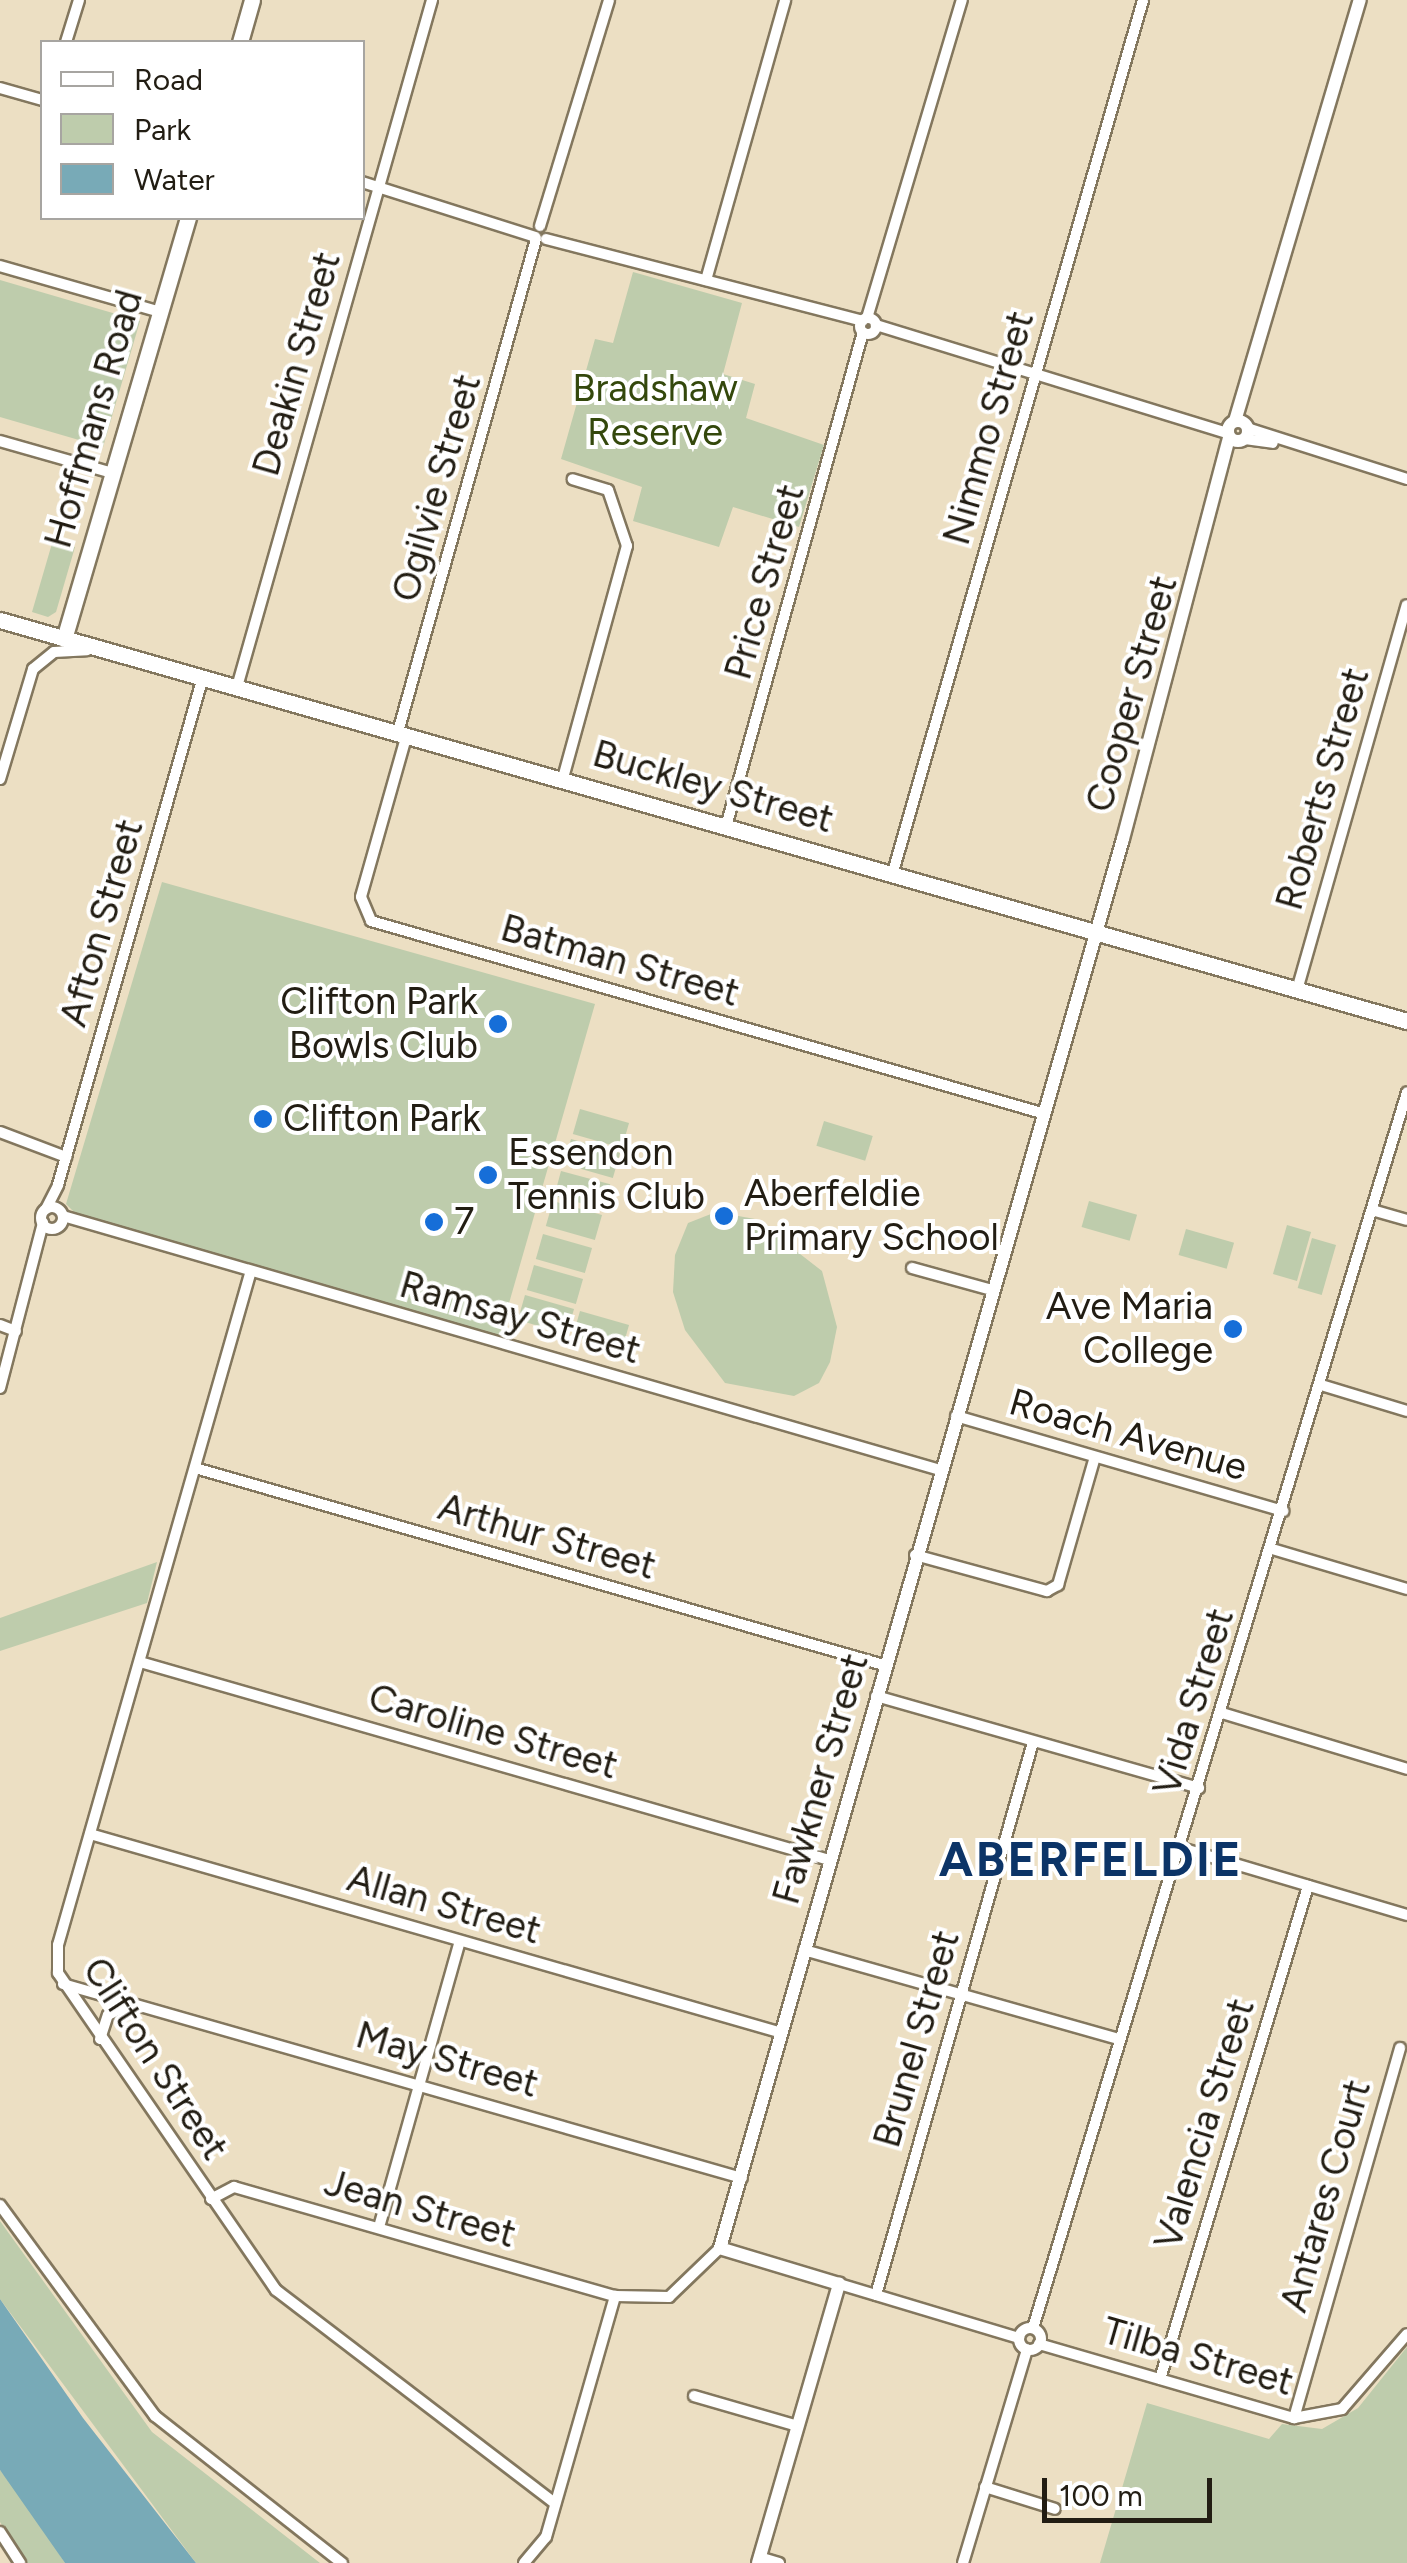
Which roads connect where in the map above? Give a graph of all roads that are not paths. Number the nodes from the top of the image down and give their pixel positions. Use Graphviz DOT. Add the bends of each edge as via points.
graph roads {
  1 [pos="78,0"];
  2 [pos="252,0"];
  3 [pos="432,0"];
  4 [pos="608,0"];
  5 [pos="785,0"];
  6 [pos="962,0"];
  7 [pos="1143,0"];
  8 [pos="1360,0"];
  9 [pos="67,40"];
  10 [pos="241,40"];
  11 [pos="0,88"];
  12 [pos="40,99"];
  13 [pos="365,183"];
  14 [pos="379,186"];
  15 [pos="187,220"];
  16 [pos="542,233"];
  17 [pos="0,266"];
  18 [pos="706,280"];
  19 [pos="160,312"];
  20 [pos="868,326"];
  21 [pos="1036,374"];
  22 [pos="1238,431"];
  23 [pos="0,441"];
  24 [pos="112,473"];
  25 [pos="574,479"];
  26 [pos="1407,480"];
  27 [pos="1407,605"];
  28 [pos="0,620"];
  29 [pos="64,639"];
  30 [pos="108,651"];
  31 [pos="203,678"];
  32 [pos="237,687"];
  33 [pos="402,733"];
  34 [pos="564,778"];
  35 [pos="0,779"];
  36 [pos="726,824"];
  37 [pos="894,872"];
  38 [pos="1095,932"];
  39 [pos="1297,990"];
  40 [pos="1407,1021"];
  41 [pos="1407,1092"];
  42 [pos="1042,1113"];
  43 [pos="0,1132"];
  44 [pos="66,1158"];
  45 [pos="1372,1210"];
  46 [pos="54,1218"];
  47 [pos="1407,1220"];
  48 [pos="912,1268"];
  49 [pos="250,1274"];
  50 [pos="992,1290"];
  51 [pos="0,1324"];
  52 [pos="16,1331"];
  53 [pos="1321,1385"];
  54 [pos="0,1388"];
  55 [pos="1407,1411"];
  56 [pos="956,1416"];
  57 [pos="1095,1457"];
  58 [pos="194,1468"];
  59 [pos="940,1470"];
  60 [pos="1284,1511"];
  61 [pos="1272,1549"];
  62 [pos="915,1555"];
  63 [pos="1407,1589"];
  64 [pos="140,1662"];
  65 [pos="884,1665"];
  66 [pos="876,1696"];
  67 [pos="1222,1713"];
  68 [pos="1033,1742"];
  69 [pos="1407,1769"];
  70 [pos="1199,1788"];
  71 [pos="90,1834"];
  72 [pos="1181,1848"];
  73 [pos="829,1860"];
  74 [pos="1308,1886"];
  75 [pos="1407,1916"];
  76 [pos="460,1941"];
  77 [pos="804,1950"];
  78 [pos="63,1984"];
  79 [pos="960,1992"];
  80 [pos="134,2003"];
  81 [pos="782,2032"];
  82 [pos="100,2039"];
  83 [pos="1118,2039"];
  84 [pos="1400,2048"];
  85 [pos="420,2083"];
  86 [pos="742,2178"];
  87 [pos="211,2199"];
  88 [pos="0,2205"];
  89 [pos="379,2228"];
  90 [pos="720,2248"];
  91 [pos="838,2284"];
  92 [pos="876,2294"];
  93 [pos="615,2296"];
  94 [pos="1033,2328"];
  95 [pos="1407,2334"];
  96 [pos="1019,2338"];
  97 [pos="1039,2344"];
  98 [pos="1027,2349"];
  99 [pos="1160,2379"];
  100 [pos="694,2396"];
  101 [pos="1294,2418"];
  102 [pos="798,2426"];
  103 [pos="985,2487"];
  104 [pos="556,2503"];
  105 [pos="1055,2510"];
  106 [pos="0,2532"];
  107 [pos="758,2560"];
  108 [pos="20,2563"];
  109 [pos="342,2563"];
  110 [pos="524,2563"];
  111 [pos="779,2563"];
  112 [pos="962,2563"];
  1 -- 9 [label="street"];
  2 -- 10 [label="main road"];
  3 -- 14 [label="street, Deakin Street"];
  4 -- 16 [label="street, Ogilvie Street"];
  5 -- 18 [label="street"];
  6 -- 20 [label="street, Price Street"];
  7 -- 21 [label="street, Nimmo Street"];
  8 -- 22 [label="street, Cooper Street"];
  11 -- 12 [label="street"];
  13 -- 14 [label="street"];
  14 -- 16 [label="street"];
  14 -- 32 [label="street, Deakin Street"];
  15 -- 19 [label="main road, Hoffmans Road"];
  16 -- 18 [label="street"];
  16 -- 33 [label="street, Ogilvie Street"];
  17 -- 19 [label="street"];
  18 -- 20 [label="street"];
  19 -- 24 [label="main road, Hoffmans Road"];
  20 -- 21 [label="street"];
  20 -- 36 [label="street, Price Street"];
  21 -- 22 [label="street"];
  21 -- 37 [label="street, Nimmo Street"];
  22 -- 26 [label="street"];
  22 -- 38 [label="street, Cooper Street"];
  23 -- 24 [label="street"];
  24 -- 29 [label="main road, Hoffmans Road"];
  25 -- 34 [label="street" via="608,490 627,546"];
  27 -- 39 [label="street, Roberts Street"];
  28 -- 29 [label="main road, Buckley Street"];
  29 -- 30 [label="main road, Buckley Street"];
  30 -- 31 [label="main road, Buckley Street"];
  30 -- 35 [label="street" via="54,652 29,677"];
  31 -- 32 [label="main road, Buckley Street"];
  31 -- 44 [label="street, Afton Street"];
  32 -- 33 [label="main road, Buckley Street"];
  33 -- 34 [label="main road, Buckley Street"];
  33 -- 42 [label="street, Batman Street" via="361,898 370,921"];
  34 -- 36 [label="main road, Buckley Street"];
  36 -- 37 [label="main road, Buckley Street"];
  37 -- 38 [label="main road, Buckley Street"];
  38 -- 39 [label="main road, Buckley Street"];
  38 -- 42 [label="street, Fawkner Street"];
  39 -- 40 [label="main road, Buckley Street"];
  41 -- 45 [label="street, Vida Street"];
  42 -- 50 [label="street, Fawkner Street"];
  43 -- 44 [label="street"];
  44 -- 46 [label="street, Afton Street"];
  45 -- 47 [label="street"];
  45 -- 53 [label="street, Vida Street"];
  46 -- 49 [label="street, Ramsay Street"];
  46 -- 52 [label="street"];
  48 -- 50 [label="street"];
  49 -- 58 [label="street, Clifton Street"];
  49 -- 59 [label="street, Ramsay Street"];
  50 -- 56 [label="street, Fawkner Street"];
  51 -- 52 [label="street"];
  52 -- 54 [label="street"];
  53 -- 55 [label="street"];
  53 -- 60 [label="street, Vida Street"];
  56 -- 57 [label="street, Roach Avenue"];
  56 -- 59 [label="street, Fawkner Street"];
  57 -- 60 [label="street, Roach Avenue"];
  57 -- 62 [label="street" via="1058,1584 1047,1591"];
  58 -- 64 [label="street, Clifton Street"];
  58 -- 65 [label="street, Arthur Street"];
  59 -- 62 [label="street, Fawkner Street"];
  60 -- 61 [label="street, Vida Street"];
  61 -- 63 [label="street"];
  61 -- 67 [label="street, Vida Street"];
  62 -- 65 [label="street, Fawkner Street"];
  64 -- 71 [label="street, Clifton Street"];
  64 -- 73 [label="street, Caroline Street"];
  65 -- 66 [label="street, Fawkner Street"];
  66 -- 68 [label="street"];
  66 -- 73 [label="street, Fawkner Street"];
  67 -- 69 [label="street"];
  67 -- 70 [label="street, Vida Street"];
  68 -- 70 [label="street"];
  68 -- 79 [label="street, Brunel Street"];
  70 -- 72 [label="street, Vida Street"];
  71 -- 76 [label="street, Allan Street"];
  71 -- 78 [label="street, Clifton Street" via="58,1945"];
  72 -- 74 [label="street"];
  72 -- 83 [label="street, Vida Street"];
  73 -- 77 [label="street, Fawkner Street"];
  74 -- 75 [label="street"];
  74 -- 99 [label="street, Valencia Street"];
  76 -- 81 [label="street, Allan Street"];
  76 -- 85 [label="street"];
  77 -- 79 [label="street"];
  77 -- 81 [label="street, Fawkner Street"];
  78 -- 80 [label="street, May Street"];
  78 -- 82 [label="street, Clifton Street"];
  79 -- 83 [label="street"];
  79 -- 92 [label="street, Brunel Street"];
  80 -- 82 [label="street" via="108,2015"];
  80 -- 85 [label="street, May Street"];
  81 -- 86 [label="street, Fawkner Street"];
  82 -- 87 [label="street, Clifton Street"];
  83 -- 94 [label="street, Vida Street"];
  84 -- 101 [label="street, Antares Court"];
  85 -- 86 [label="street, May Street"];
  85 -- 89 [label="street"];
  86 -- 90 [label="street, Fawkner Street"];
  87 -- 89 [label="street, Jean Street" via="234,2187"];
  87 -- 104 [label="street, Clifton Street" via="276,2290"];
  88 -- 109 [label="street" via="155,2416"];
  89 -- 93 [label="street, Jean Street"];
  90 -- 91 [label="street"];
  90 -- 93 [label="street, Fawkner Street" via="669,2297"];
  91 -- 92 [label="street"];
  91 -- 102 [label="street"];
  92 -- 96 [label="street"];
  93 -- 104 [label="street"];
  94 -- 96 [label="street"];
  94 -- 97 [label="street"];
  95 -- 101 [label="street, Tilba Street" via="1342,2409"];
  96 -- 98 [label="street"];
  97 -- 98 [label="street"];
  97 -- 99 [label="street, Tilba Street"];
  98 -- 103 [label="street"];
  99 -- 101 [label="street, Tilba Street"];
  100 -- 102 [label="street"];
  102 -- 107 [label="street"];
  103 -- 105 [label="street"];
  103 -- 112 [label="street"];
  104 -- 110 [label="street" via="539,2550"];
  106 -- 108 [label="street"];
  107 -- 111 [label="street"];
}
